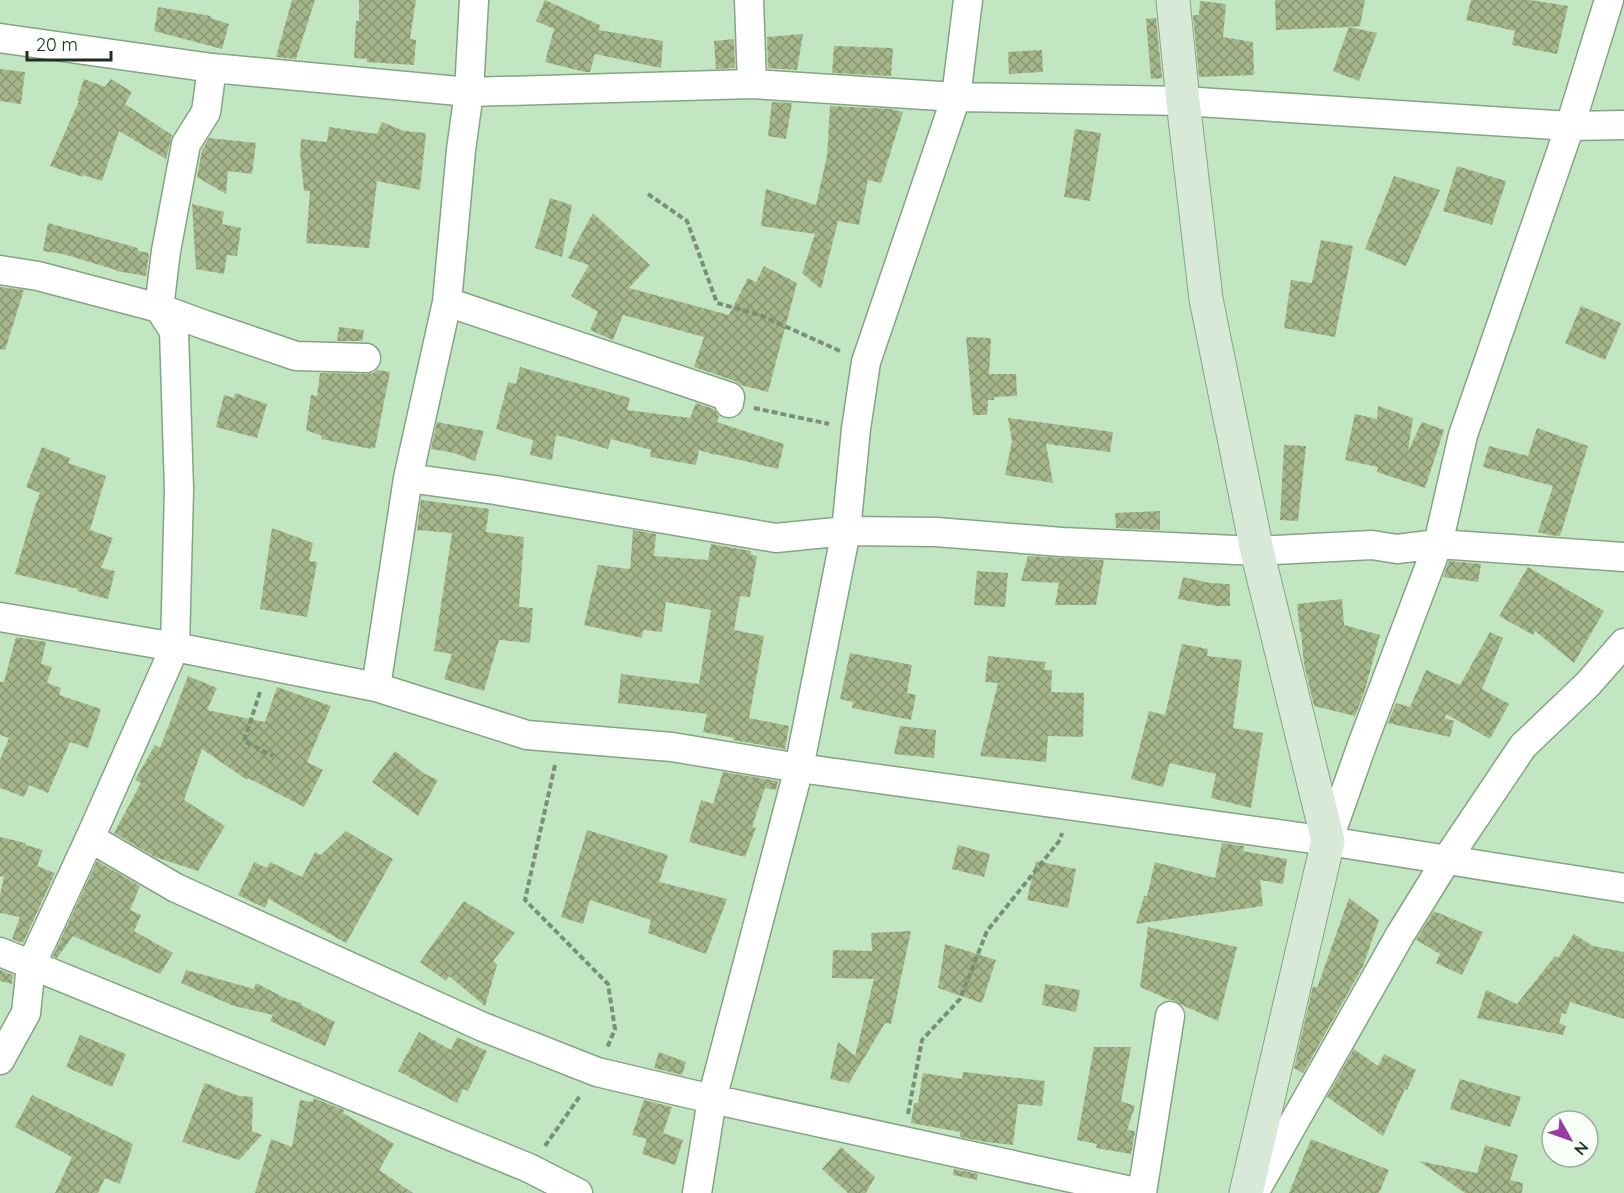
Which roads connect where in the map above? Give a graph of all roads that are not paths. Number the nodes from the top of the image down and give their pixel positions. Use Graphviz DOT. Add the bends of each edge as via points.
graph roads {
  1 [pos="474,0"];
  2 [pos="748,0"];
  3 [pos="968,0"];
  4 [pos="1173,0"];
  5 [pos="1609,0"];
  6 [pos="0,38"];
  7 [pos="212,68"];
  8 [pos="752,84"];
  9 [pos="469,92"];
  10 [pos="956,97"];
  11 [pos="1183,101"];
  12 [pos="1624,125"];
  13 [pos="1570,126"];
  14 [pos="0,270"];
  15 [pos="447,302"];
  16 [pos="159,308"];
  17 [pos="366,358"];
  18 [pos="729,403"];
  19 [pos="408,478"];
  20 [pos="846,531"];
  21 [pos="1438,544"];
  22 [pos="1257,551"];
  23 [pos="1624,557"];
  24 [pos="0,617"];
  25 [pos="1624,643"];
  26 [pos="175,647"];
  27 [pos="376,687"];
  28 [pos="799,768"];
  29 [pos="90,838"];
  30 [pos="1328,841"];
  31 [pos="1447,859"];
  32 [pos="1624,888"];
  33 [pos="0,952"];
  34 [pos="31,965"];
  35 [pos="1170,1016"];
  36 [pos="0,1060"];
  37 [pos="712,1099"];
  38 [pos="578,1193"];
  39 [pos="697,1193"];
  40 [pos="1141,1193"];
  41 [pos="1246,1193"];
  42 [pos="1254,1193"];
  1 -- 9 [label="street"];
  2 -- 8 [label="street"];
  3 -- 10 [label="street"];
  4 -- 11 [label="street"];
  5 -- 13 [label="street"];
  6 -- 7 [label="street"];
  7 -- 9 [label="street"];
  7 -- 16 [label="street" via="206,112 186,144"];
  8 -- 9 [label="street"];
  8 -- 10 [label="street"];
  9 -- 15 [label="street"];
  10 -- 11 [label="street"];
  10 -- 20 [label="street" via="866,362"];
  11 -- 13 [label="street"];
  11 -- 22 [label="street" via="1206,299"];
  12 -- 13 [label="street"];
  13 -- 21 [label="street" via="1463,435"];
  14 -- 16 [label="street"];
  15 -- 18 [label="street" via="730,397"];
  15 -- 19 [label="street"];
  16 -- 17 [label="street" via="296,356"];
  16 -- 26 [label="street" via="174,331 179,489"];
  19 -- 20 [label="street" via="776,538"];
  19 -- 27 [label="street"];
  20 -- 22 [label="street" via="936,532"];
  20 -- 28 [label="street"];
  21 -- 22 [label="street" via="1397,549 1372,545"];
  21 -- 23 [label="street"];
  21 -- 30 [label="street"];
  22 -- 30 [label="street"];
  24 -- 26 [label="street"];
  25 -- 31 [label="street" via="1588,684 1523,746"];
  26 -- 27 [label="street"];
  26 -- 29 [label="street"];
  27 -- 28 [label="street" via="527,735 672,747"];
  28 -- 30 [label="street"];
  28 -- 37 [label="street"];
  29 -- 34 [label="street"];
  29 -- 37 [label="street" via="176,888 483,1027 597,1072"];
  30 -- 31 [label="street"];
  30 -- 41 [label="street"];
  31 -- 32 [label="street"];
  31 -- 42 [label="street" via="1400,934"];
  33 -- 34 [label="street"];
  34 -- 36 [label="street" via="26,1013"];
  34 -- 38 [label="street" via="529,1168"];
  35 -- 40 [label="street"];
  37 -- 39 [label="street"];
  37 -- 40 [label="street"];
}
